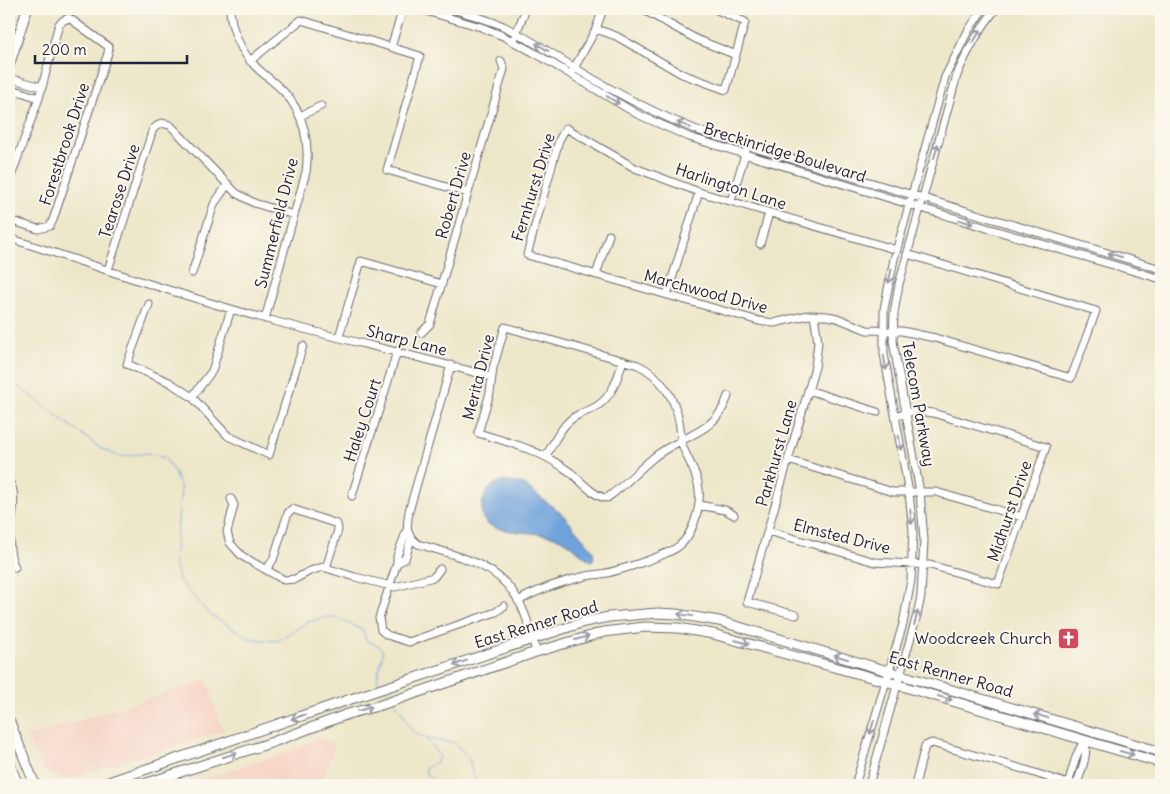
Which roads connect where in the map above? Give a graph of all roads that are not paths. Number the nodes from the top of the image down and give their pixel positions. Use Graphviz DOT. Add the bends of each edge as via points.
graph roads {
  1 [pos="11,9"];
  2 [pos="27,9"];
  3 [pos="230,9"];
  4 [pos="403,9"];
  5 [pos="420,9"];
  6 [pos="452,9"];
  7 [pos="526,9"];
  8 [pos="603,9"];
  9 [pos="642,9"];
  10 [pos="715,9"];
  11 [pos="982,9"];
  12 [pos="996,9"];
  13 [pos="9,12"];
  14 [pos="596,29"];
  15 [pos="516,33"];
  16 [pos="512,41"];
  17 [pos="391,47"];
  18 [pos="736,55"];
  19 [pos="250,61"];
  20 [pos="501,61"];
  21 [pos="952,62"];
  22 [pos="9,66"];
  23 [pos="961,66"];
  24 [pos="575,68"];
  25 [pos="571,75"];
  26 [pos="9,78"];
  27 [pos="26,83"];
  28 [pos="42,87"];
  29 [pos="9,88"];
  30 [pos="22,92"];
  31 [pos="39,98"];
  32 [pos="321,106"];
  33 [pos="300,116"];
  34 [pos="566,128"];
  35 [pos="747,146"];
  36 [pos="745,155"];
  37 [pos="9,182"];
  38 [pos="228,184"];
  39 [pos="699,192"];
  40 [pos="468,193"];
  41 [pos="912,195"];
  42 [pos="922,198"];
  43 [pos="731,201"];
  44 [pos="909,204"];
  45 [pos="920,208"];
  46 [pos="769,213"];
  47 [pos="294,215"];
  48 [pos="9,220"];
  49 [pos="1045,234"];
  50 [pos="608,235"];
  51 [pos="9,238"];
  52 [pos="760,244"];
  53 [pos="1042,244"];
  54 [pos="897,250"];
  55 [pos="907,254"];
  56 [pos="527,255"];
  57 [pos="1161,269"];
  58 [pos="108,270"];
  59 [pos="192,274"];
  60 [pos="596,275"];
  61 [pos="1161,279"];
  62 [pos="442,284"];
  63 [pos="667,295"];
  64 [pos="149,304"];
  65 [pos="231,310"];
  66 [pos="814,315"];
  67 [pos="265,319"];
  68 [pos="883,331"];
  69 [pos="893,331"];
  70 [pos="421,333"];
  71 [pos="339,337"];
  72 [pos="303,346"];
  73 [pos="397,351"];
  74 [pos="623,360"];
  75 [pos="451,365"];
  76 [pos="491,377"];
  77 [pos="808,390"];
  78 [pos="728,396"];
  79 [pos="192,397"];
  80 [pos="877,412"];
  81 [pos="906,413"];
  82 [pos="895,415"];
  83 [pos="681,441"];
  84 [pos="546,456"];
  85 [pos="788,460"];
  86 [pos="9,481"];
  87 [pos="920,492"];
  88 [pos="909,493"];
  89 [pos="352,496"];
  90 [pos="231,498"];
  91 [pos="699,505"];
  92 [pos="734,515"];
  93 [pos="1022,517"];
  94 [pos="407,530"];
  95 [pos="768,531"];
  96 [pos="411,539"];
  97 [pos="397,563"];
  98 [pos="912,564"];
  99 [pos="923,564"];
  100 [pos="16,566"];
  101 [pos="326,568"];
  102 [pos="266,570"];
  103 [pos="440,570"];
  104 [pos="998,584"];
  105 [pos="388,585"];
  106 [pos="518,601"];
  107 [pos="504,606"];
  108 [pos="796,615"];
  109 [pos="532,639"];
  110 [pos="536,652"];
  111 [pos="888,671"];
  112 [pos="901,675"];
  113 [pos="885,681"];
  114 [pos="898,685"];
  115 [pos="344,701"];
  116 [pos="348,714"];
  117 [pos="9,720"];
  118 [pos="1088,730"];
  119 [pos="1085,740"];
  120 [pos="1161,752"];
  121 [pos="181,758"];
  122 [pos="9,762"];
  123 [pos="1161,763"];
  124 [pos="184,770"];
  125 [pos="18,785"];
  126 [pos="35,785"];
  127 [pos="100,785"];
  128 [pos="142,785"];
  129 [pos="854,785"];
  130 [pos="869,785"];
  131 [pos="915,785"];
  132 [pos="1072,785"];
  1 -- 13 [label="main road"];
  2 -- 22 [label="main road"];
  3 -- 19 [label="street, Summerfield Drive" via="236,37"];
  4 -- 17 [label="street"];
  5 -- 16 [label="street, Breckinridge Boulevard" via="481,27"];
  6 -- 15 [label="street, Breckinridge Boulevard" via="486,19"];
  7 -- 15 [label="street"];
  8 -- 14 [label="street"];
  9 -- 18 [label="street" via="696,39"];
  10 -- 18 [label="street" via="745,22"];
  11 -- 21 [label="street, Telecom Parkway"];
  23 -- 12 [label="street, Telecom Parkway, one-way"];
  14 -- 18 [label="street" via="616,36 682,74 726,90"];
  14 -- 24 [label="street"];
  15 -- 16 [label="street"];
  24 -- 15 [label="street, Breckinridge Boulevard, one-way"];
  16 -- 25 [label="street, Breckinridge Boulevard"];
  17 -- 19 [label="street" via="301,20"];
  17 -- 40 [label="street" via="420,56 387,170"];
  19 -- 33 [label="street, Summerfield Drive" via="284,92"];
  20 -- 40 [label="street, Robert Drive" via="504,69"];
  21 -- 23 [label="street"];
  21 -- 41 [label="street, Telecom Parkway"];
  42 -- 23 [label="street, Telecom Parkway, one-way"];
  24 -- 25 [label="street"];
  35 -- 24 [label="street, Breckinridge Boulevard, one-way" via="683,125"];
  25 -- 36 [label="street, Breckinridge Boulevard, one-way" via="671,130"];
  26 -- 27 [label="street"];
  27 -- 28 [label="street"];
  27 -- 30 [label="street"];
  28 -- 31 [label="street"];
  28 -- 48 [label="street, Forestbrook Drive" via="59,24 64,20 69,18 109,47 54,220 50,226 38,228"];
  29 -- 30 [label="street"];
  30 -- 31 [label="street"];
  31 -- 37 [label="street"];
  32 -- 33 [label="street"];
  33 -- 47 [label="street, Summerfield Drive" via="307,140 308,164"];
  34 -- 39 [label="street, Harlington Lane" via="635,168"];
  34 -- 56 [label="street, Fernhurst Drive"];
  35 -- 36 [label="street"];
  35 -- 41 [label="street, Breckinridge Boulevard"];
  36 -- 43 [label="street"];
  36 -- 44 [label="street, Breckinridge Boulevard"];
  38 -- 47 [label="street" via="236,193 254,203"];
  38 -- 58 [label="street, Tearose Drive" via="170,125 161,123 153,129"];
  38 -- 59 [label="street" via="214,204"];
  39 -- 43 [label="street, Harlington Lane"];
  39 -- 63 [label="street"];
  40 -- 62 [label="street, Robert Drive"];
  41 -- 42 [label="street, Breckinridge Boulevard"];
  41 -- 44 [label="street, Telecom Parkway"];
  42 -- 45 [label="street, Telecom Parkway"];
  42 -- 49 [label="street, Breckinridge Boulevard"];
  43 -- 46 [label="street, Harlington Lane"];
  44 -- 45 [label="street, Breckinridge Boulevard"];
  44 -- 54 [label="street, Telecom Parkway"];
  45 -- 53 [label="street, Breckinridge Boulevard, one-way"];
  45 -- 55 [label="street, Telecom Parkway"];
  46 -- 52 [label="street"];
  46 -- 54 [label="street, Harlington Lane"];
  47 -- 67 [label="street, Summerfield Drive"];
  49 -- 53 [label="street"];
  57 -- 49 [label="street, Breckinridge Boulevard, one-way"];
  50 -- 60 [label="street"];
  51 -- 58 [label="street, Sharp Lane"];
  53 -- 61 [label="street, Breckinridge Boulevard"];
  54 -- 68 [label="street, Telecom Parkway, one-way" via="888,285"];
  55 -- 69 [label="street, Telecom Parkway" via="899,284"];
  55 -- 69 [label="street, Marchwood Drive" via="1096,311 1071,378 935,338"];
  56 -- 60 [label="street, Marchwood Drive"];
  58 -- 65 [label="street, Sharp Lane"];
  60 -- 63 [label="street, Marchwood Drive"];
  62 -- 70 [label="street, Robert Drive" via="430,324"];
  62 -- 71 [label="street" via="361,261"];
  63 -- 66 [label="street, Marchwood Drive" via="765,322"];
  64 -- 79 [label="street" via="126,364 169,382"];
  65 -- 67 [label="street, Sharp Lane"];
  65 -- 79 [label="street" via="212,371"];
  66 -- 68 [label="street, Marchwood Drive" via="837,318 867,330"];
  66 -- 77 [label="street, Parkhurst Lane" via="816,367"];
  67 -- 71 [label="street, Sharp Lane"];
  68 -- 69 [label="street, Marchwood Drive"];
  68 -- 82 [label="street, Telecom Parkway, one-way"];
  69 -- 81 [label="street, Telecom Parkway"];
  71 -- 73 [label="street, Sharp Lane"];
  72 -- 79 [label="street" via="269,456 228,436"];
  73 -- 75 [label="street, Sharp Lane"];
  73 -- 89 [label="street, Haley Court"];
  74 -- 76 [label="street, Merita Drive" via="505,327"];
  74 -- 83 [label="street" via="645,368 660,380 678,416"];
  74 -- 84 [label="street" via="611,392 598,406 571,419"];
  75 -- 76 [label="street"];
  75 -- 94 [label="street, Sharp Lane" via="409,511"];
  76 -- 84 [label="street, Merita Drive" via="490,393 478,433"];
  77 -- 80 [label="street"];
  77 -- 85 [label="street, Parkhurst Lane"];
  78 -- 83 [label="street" via="710,425"];
  81 -- 82 [label="street"];
  81 -- 87 [label="street, Telecom Parkway"];
  81 -- 93 [label="street, Midhurst Drive" via="933,414 1046,447"];
  82 -- 88 [label="street, Telecom Parkway, one-way"];
  83 -- 84 [label="street" via="653,458 607,498 599,497"];
  83 -- 91 [label="street" via="698,480"];
  85 -- 88 [label="street" via="877,488"];
  85 -- 95 [label="street, Parkhurst Lane"];
  86 -- 100 [label="street" via="14,500 9,550"];
  87 -- 88 [label="street"];
  87 -- 93 [label="street" via="941,493"];
  87 -- 99 [label="street, Telecom Parkway"];
  88 -- 98 [label="street, Telecom Parkway, one-way"];
  90 -- 102 [label="street" via="234,505 228,539 236,551"];
  91 -- 92 [label="street"];
  91 -- 106 [label="street" via="691,531 674,549 609,572 580,577"];
  93 -- 104 [label="street, Midhurst Drive"];
  94 -- 96 [label="street"];
  94 -- 97 [label="street, Sharp Lane"];
  95 -- 98 [label="street, Elmsted Drive" via="875,562"];
  95 -- 108 [label="street, Parkhurst Lane" via="747,602"];
  96 -- 97 [label="street" via="405,559"];
  96 -- 106 [label="street" via="485,567 506,584"];
  97 -- 105 [label="street"];
  98 -- 99 [label="street, Elmsted Drive"];
  98 -- 111 [label="street, Telecom Parkway" via="910,595"];
  99 -- 104 [label="street, Elmsted Drive"];
  112 -- 99 [label="street, Telecom Parkway, one-way" via="917,615"];
  101 -- 102 [label="street" via="288,580"];
  101 -- 102 [label="street" via="337,524 290,510"];
  101 -- 105 [label="street"];
  103 -- 105 [label="street" via="427,579 405,585"];
  105 -- 107 [label="street" via="379,618 381,630 409,642 496,612"];
  106 -- 109 [label="street"];
  109 -- 110 [label="street"];
  111 -- 109 [label="main road, East Renner Road, one-way" via="718,621 676,614 609,616"];
  109 -- 115 [label="main road, East Renner Road, one-way"];
  110 -- 113 [label="main road, East Renner Road, one-way" via="604,632 645,627 678,628 714,634"];
  116 -- 110 [label="main road, East Renner Road, one-way"];
  111 -- 112 [label="main road, East Renner Road"];
  111 -- 113 [label="street, Telecom Parkway"];
  112 -- 114 [label="street, Telecom Parkway"];
  118 -- 112 [label="main road, East Renner Road, one-way"];
  113 -- 114 [label="main road, East Renner Road"];
  113 -- 129 [label="street, Telecom Parkway, one-way"];
  114 -- 119 [label="main road, East Renner Road, one-way"];
  114 -- 130 [label="street, Telecom Parkway"];
  115 -- 116 [label="main road"];
  115 -- 121 [label="main road, East Renner Road, one-way"];
  124 -- 116 [label="main road, East Renner Road, one-way"];
  117 -- 126 [label="main road"];
  118 -- 119 [label="main road"];
  118 -- 120 [label="main road, East Renner Road"];
  119 -- 123 [label="main road, East Renner Road, one-way"];
  119 -- 132 [label="street" via="1087,749 1081,773 1077,783"];
  121 -- 124 [label="main road"];
  121 -- 127 [label="main road, East Renner Road"];
  122 -- 125 [label="main road"];
  124 -- 128 [label="main road, East Renner Road"];
  131 -- 132 [label="street" via="925,746 929,743"];
}
